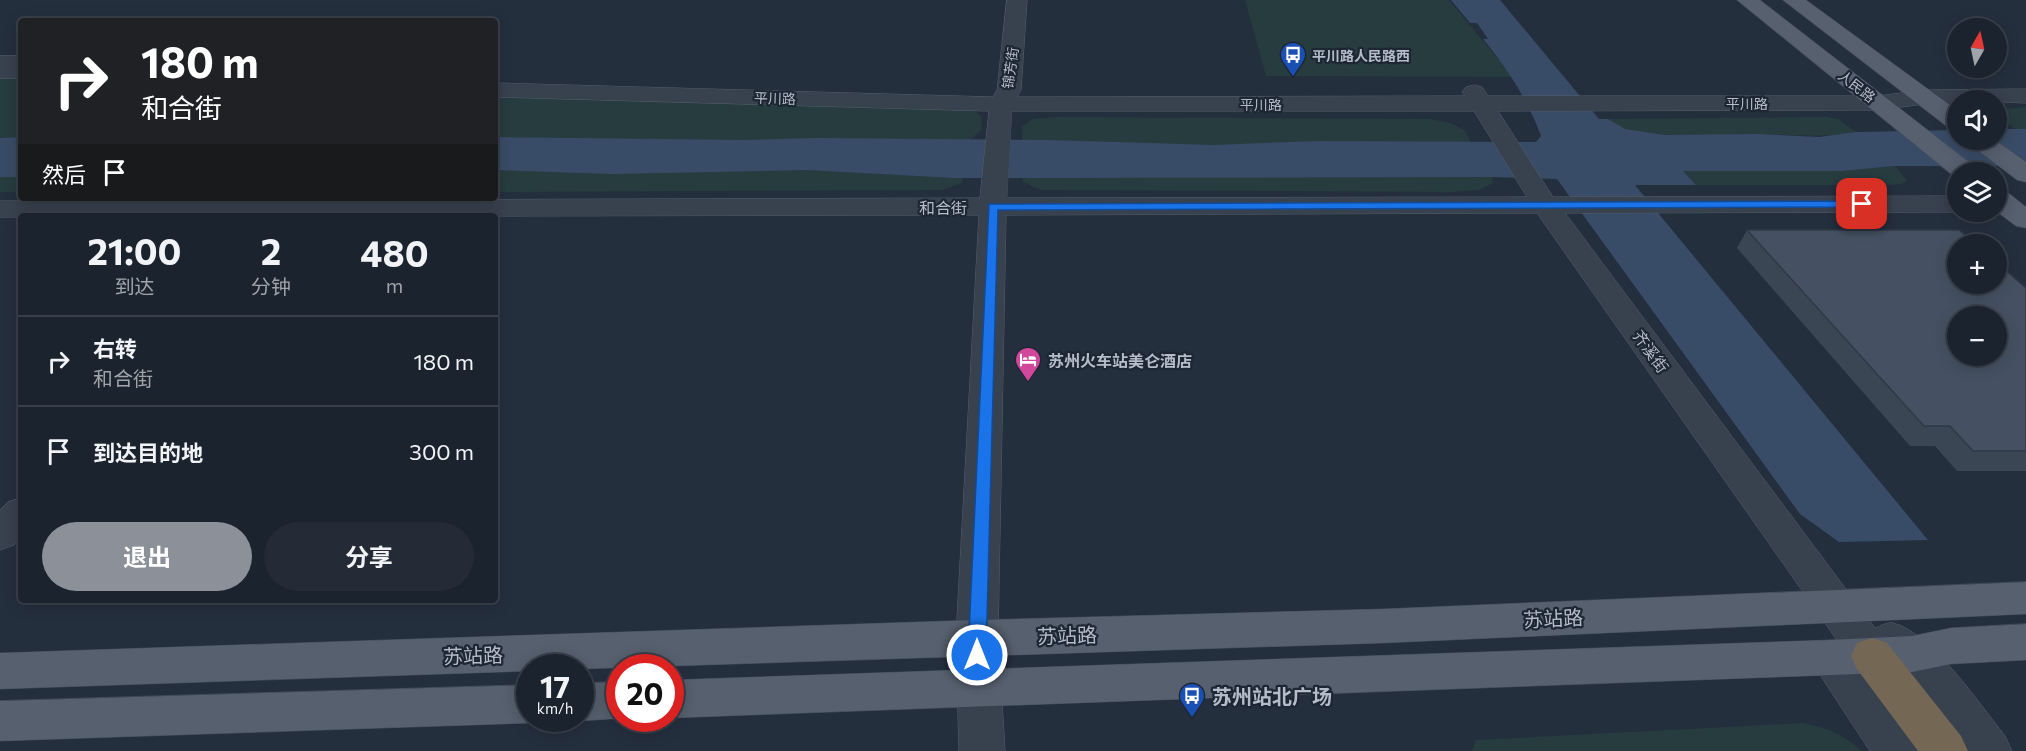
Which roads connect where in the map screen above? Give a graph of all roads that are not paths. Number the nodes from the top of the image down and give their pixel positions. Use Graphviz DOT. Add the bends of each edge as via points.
graph roads {
  1 [pos="1017,0"];
  2 [pos="1747,0"];
  3 [pos="1793,0"];
  4 [pos="498,78"];
  5 [pos="2026,87"];
  6 [pos="498,90"];
  7 [pos="1918,93"];
  8 [pos="1870,96"];
  9 [pos="2026,96"];
  10 [pos="1477,98"];
  11 [pos="1003,105"];
  12 [pos="1947,115"];
  13 [pos="1994,150"];
  14 [pos="1953,162"];
  15 [pos="2025,173"];
  16 [pos="994,196"];
  17 [pos="1548,198"];
  18 [pos="1947,204"];
  19 [pos="294,207"];
  20 [pos="0,209"];
  21 [pos="18,515"];
  22 [pos="0,535"];
  23 [pos="2026,598"];
  24 [pos="1834,606"];
  25 [pos="976,638"];
  26 [pos="2026,642"];
  27 [pos="1872,656"];
  28 [pos="0,671"];
  29 [pos="978,689"];
  30 [pos="684,699"];
  31 [pos="516,704"];
  32 [pos="0,721"];
  33 [pos="982,751"];
  34 [pos="1896,751"];
  35 [pos="1945,751"];
  36 [pos="1989,751"];
  1 -- 11 [label="street, 锦芳街"];
  2 -- 8 [label="main road, 人民路"];
  3 -- 7 [label="main road, 人民路"];
  4 -- 11 [label="street, 平川路"];
  5 -- 7 [label="street, 平川路"];
  6 -- 11 [label="street, 平川路"];
  7 -- 8 [label="street, 平川路"];
  7 -- 9 [label="street, 平川路"];
  7 -- 12 [label="main road, 人民路"];
  8 -- 10 [label="street, 平川路"];
  8 -- 14 [label="main road, 人民路"];
  10 -- 11 [label="street, 平川路"];
  10 -- 17 [label="street, 齐溪街"];
  11 -- 16 [label="street, 锦芳街"];
  13 -- 15 [label="main road"];
  16 -- 17 [label="street, 和合街"];
  16 -- 19 [label="street, 和合街"];
  16 -- 25 [label="street, 锦芳街"];
  17 -- 18 [label="street, 和合街" via="1671,204"];
  17 -- 24 [label="street, 齐溪街"];
  19 -- 20 [label="street, 和合街"];
  21 -- 22 [label="street"];
  23 -- 24 [label="main road, 苏站路"];
  24 -- 25 [label="main road, 苏站路" via="1383,626"];
  24 -- 27 [label="street, 齐溪街"];
  25 -- 28 [label="main road, 苏站路"];
  25 -- 29 [label="street, 锦芳街"];
  26 -- 27 [label="main road"];
  27 -- 29 [label="main road"];
  27 -- 34 [label="street"];
  27 -- 35 [label="highway"];
  27 -- 36 [label="street"];
  29 -- 30 [label="main road"];
  29 -- 33 [label="street, 锦芳街"];
  31 -- 32 [label="main road"];
}
